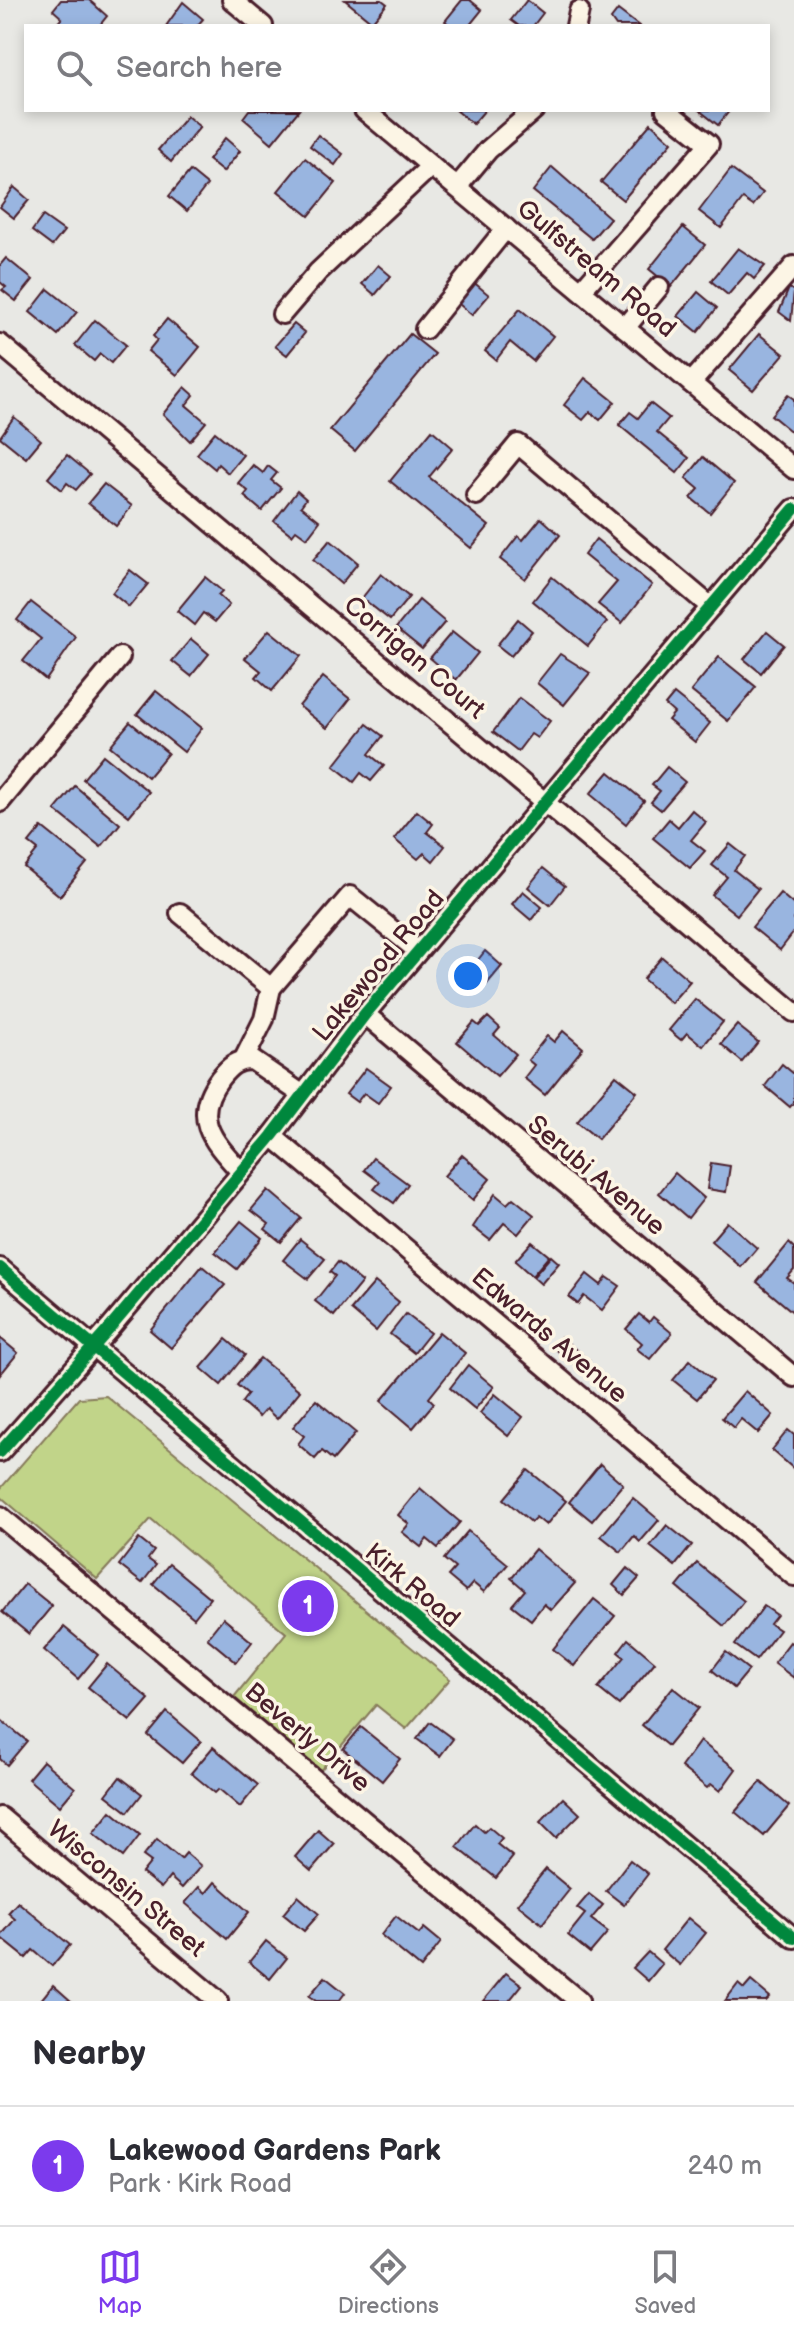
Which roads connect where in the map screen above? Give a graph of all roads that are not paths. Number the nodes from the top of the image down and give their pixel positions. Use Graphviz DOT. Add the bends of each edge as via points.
graph roads {
  1 [pos="232,0"];
  2 [pos="261,24"];
  3 [pos="366,112"];
  4 [pos="532,112"];
  5 [pos="669,112"];
  6 [pos="431,166"];
  7 [pos="457,187"];
  8 [pos="506,228"];
  9 [pos="794,266"];
  10 [pos="659,287"];
  11 [pos="581,291"];
  12 [pos="282,314"];
  13 [pos="625,328"];
  14 [pos="425,329"];
  15 [pos="0,344"];
  16 [pos="691,383"];
  17 [pos="794,469"];
  18 [pos="476,495"];
  19 [pos="794,509"];
  20 [pos="711,607"];
  21 [pos="120,657"];
  22 [pos="0,802"];
  23 [pos="545,802"];
  24 [pos="180,913"];
  25 [pos="418,951"];
  26 [pos="271,988"];
  27 [pos="794,1012"];
  28 [pos="365,1014"];
  29 [pos="244,1059"];
  30 [pos="303,1095"];
  31 [pos="272,1136"];
  32 [pos="241,1172"];
  33 [pos="0,1268"];
  34 [pos="94,1347"];
  35 [pos="794,1377"];
  36 [pos="0,1452"];
  37 [pos="0,1516"];
  38 [pos="794,1576"];
  39 [pos="0,1817"];
  40 [pos="794,1938"];
  41 [pos="218,2001"];
  42 [pos="579,2001"];
  1 -- 2 [label="street"];
  3 -- 6 [label="street, Gulfstream Road"];
  4 -- 7 [label="street" via="488,150"];
  5 -- 11 [label="street" via="709,144"];
  6 -- 7 [label="street, Gulfstream Road"];
  6 -- 12 [label="street" via="318,272"];
  7 -- 8 [label="street, Gulfstream Road"];
  8 -- 11 [label="street, Gulfstream Road"];
  8 -- 14 [label="street"];
  9 -- 16 [label="street"];
  10 -- 13 [label="street"];
  11 -- 13 [label="street, Gulfstream Road"];
  13 -- 16 [label="street, Gulfstream Road"];
  15 -- 23 [label="street, Corrigan Court"];
  16 -- 17 [label="street, Gulfstream Road"];
  18 -- 20 [label="street" via="518,444"];
  19 -- 20 [label="street, Lakewood Road"];
  20 -- 23 [label="street, Lakewood Road"];
  21 -- 22 [label="street"];
  23 -- 25 [label="street, Lakewood Road"];
  23 -- 27 [label="street, Corrigan Court"];
  24 -- 26 [label="street"];
  25 -- 26 [label="street" via="350,896"];
  25 -- 28 [label="street, Lakewood Road"];
  26 -- 29 [label="street" via="264,1019"];
  28 -- 30 [label="street, Lakewood Road"];
  28 -- 35 [label="street, Serubi Avenue"];
  29 -- 30 [label="street"];
  29 -- 32 [label="street" via="222,1076 205,1108 207,1128"];
  30 -- 31 [label="street, Lakewood Road"];
  31 -- 32 [label="street, Lakewood Road"];
  31 -- 38 [label="street, Edwards Avenue"];
  32 -- 34 [label="street, Lakewood Road"];
  33 -- 34 [label="street, Kirk Road"];
  34 -- 36 [label="street, Lakewood Road"];
  34 -- 40 [label="street, Kirk Road"];
  37 -- 42 [label="street, Beverly Drive"];
  39 -- 41 [label="street, Wisconsin Street"];
}
